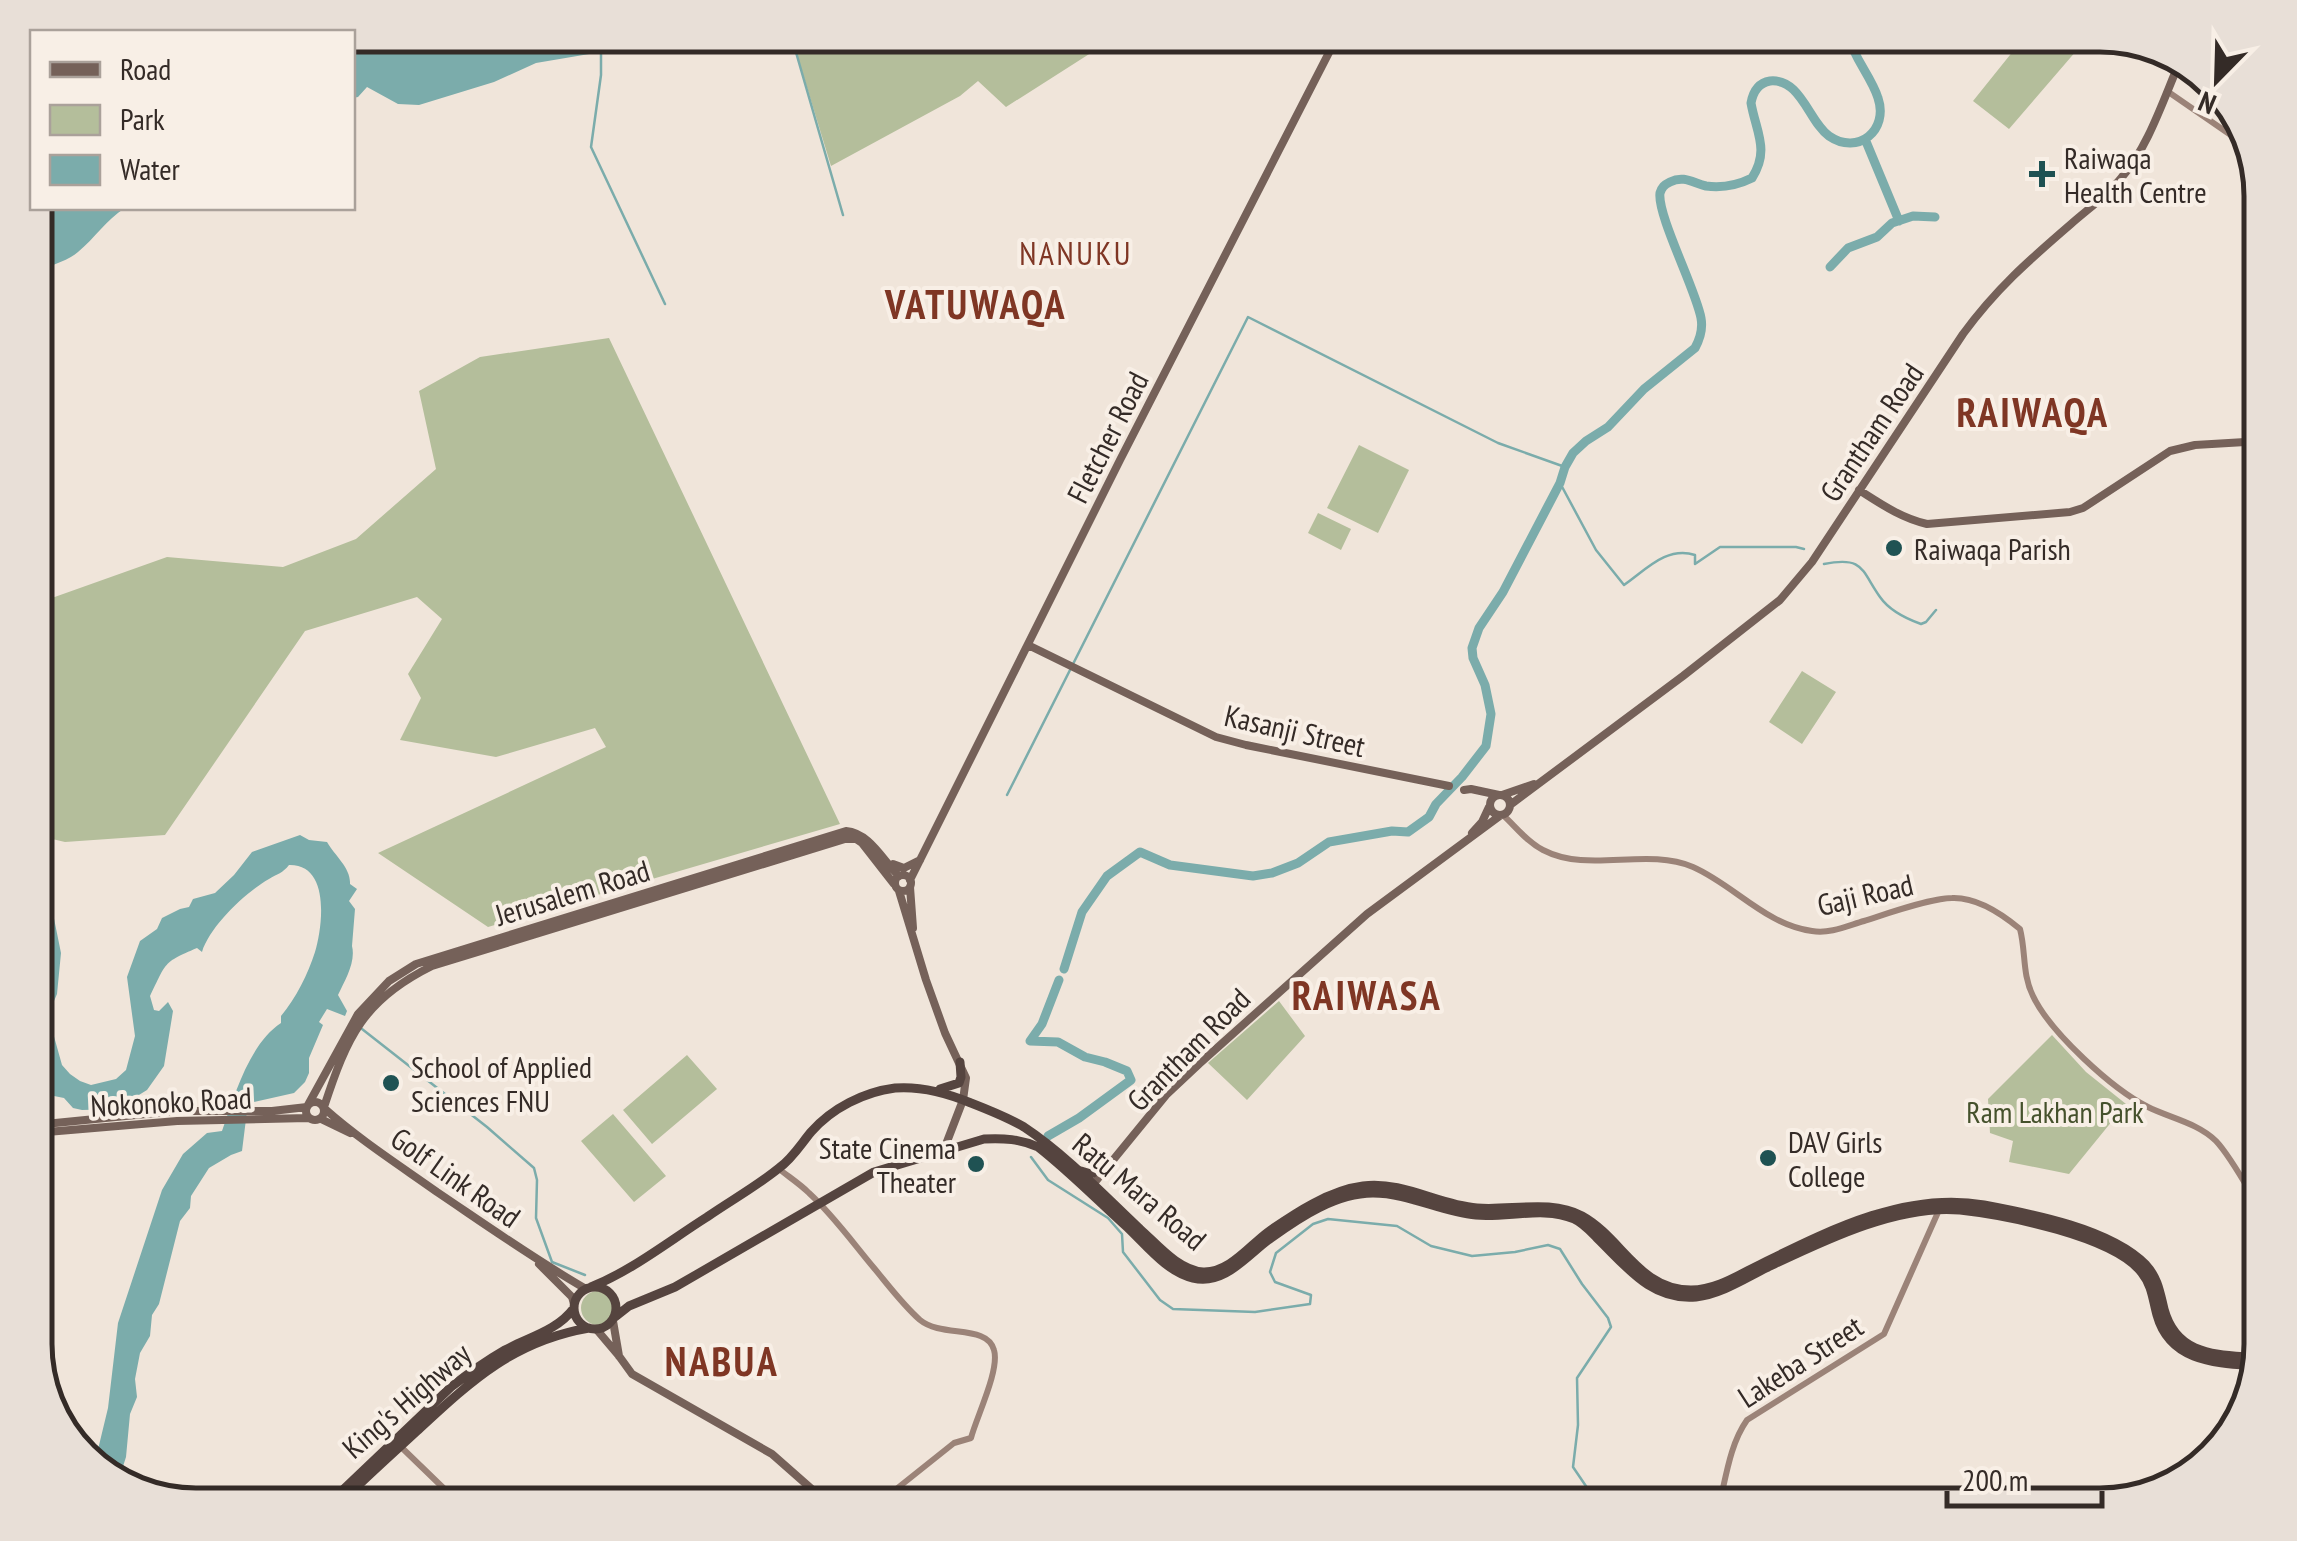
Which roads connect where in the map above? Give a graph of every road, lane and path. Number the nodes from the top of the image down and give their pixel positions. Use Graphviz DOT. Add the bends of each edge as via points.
graph roads {
  1 [pos="1329,52"];
  2 [pos="2167,91"];
  3 [pos="2244,442"];
  4 [pos="1859,490"];
  5 [pos="1028,645"];
  6 [pos="1544,781"];
  7 [pos="1457,788"];
  8 [pos="1500,795"];
  9 [pos="1490,804"];
  10 [pos="1506,811"];
  11 [pos="1470,836"];
  12 [pos="872,846"];
  13 [pos="920,860"];
  14 [pos="903,882"];
  15 [pos="960,1062"];
  16 [pos="922,1088"];
  17 [pos="963,1100"];
  18 [pos="308,1106"];
  19 [pos="323,1112"];
  20 [pos="253,1115"];
  21 [pos="308,1118"];
  22 [pos="81,1124"];
  23 [pos="53,1125"];
  24 [pos="53,1129"];
  25 [pos="942,1152"];
  26 [pos="1108,1166"];
  27 [pos="779,1168"];
  28 [pos="1074,1169"];
  29 [pos="2244,1184"];
  30 [pos="1090,1188"];
  31 [pos="819,1204"];
  32 [pos="1940,1206"];
  33 [pos="532,1258"];
  34 [pos="588,1288"];
  35 [pos="574,1306"];
  36 [pos="614,1319"];
  37 [pos="593,1329"];
  38 [pos="619,1356"];
  39 [pos="2243,1358"];
  40 [pos="2218,1359"];
  41 [pos="2243,1364"];
  42 [pos="398,1443"];
  43 [pos="345,1489"];
  44 [pos="353,1489"];
  45 [pos="445,1489"];
  46 [pos="813,1489"];
  47 [pos="896,1489"];
  48 [pos="1723,1489"];
  1 -- 5 [label="main road, Fletcher Road"];
  2 -- 4 [label="main road, Grantham Road" via="2127,172 1988,300"];
  3 -- 4 [label="main road" via="2170,451 2084,508 2056,514 1927,524"];
  4 -- 6 [label="main road, Grantham Road" via="1780,600"];
  5 -- 7 [label="main road, Kasanji Street" via="1202,732"];
  5 -- 13 [label="main road, Fletcher Road"];
  6 -- 8 [label="main road, Grantham Road"];
  6 -- 10 [label="main road, Grantham Road"];
  7 -- 8 [label="main road, Kasanji Street"];
  7 -- 9 [label="main road, Kasanji Street"];
  8 -- 9 [label="main road, Grantham Road"];
  8 -- 10 [label="main road" via="1509,800"];
  9 -- 10 [label="main road, Kasanji Street" via="1493,813"];
  9 -- 11 [label="main road, Grantham Road"];
  10 -- 11 [label="main road, Grantham Road"];
  10 -- 29 [label="street, Gaji Road" via="1534,845 1565,858 1689,866 1782,923 1817,932 1947,898 1996,912 2020,930 2026,981 2053,1026 2134,1099 2217,1142"];
  11 -- 26 [label="main road, Grantham Road" via="1367,914 1188,1074"];
  12 -- 13 [label="main road, Jerusalem Road" via="900,868"];
  12 -- 14 [label="main road"];
  12 -- 18 [label="main road, Jerusalem Road" via="855,832 842,832 416,964 358,1014"];
  13 -- 14 [label="main road, Fletcher Road"];
  14 -- 15 [label="main road" via="906,916"];
  14 -- 19 [label="main road, Jerusalem Road" via="862,843 845,839 432,966 400,982 362,1018 337,1065"];
  15 -- 16 [label="highway" via="957,1085"];
  15 -- 17 [label="main road"];
  16 -- 17 [label="highway, Ratu Mara Road"];
  16 -- 27 [label="highway, Ratu Mara Road" via="888,1089 839,1108"];
  17 -- 25 [label="main road"];
  17 -- 28 [label="highway, Ratu Mara Road" via="1012,1120"];
  18 -- 19 [label="main road" via="316,1102"];
  18 -- 20 [label="main road, Nokonoko Road"];
  18 -- 21 [label="main road"];
  19 -- 21 [label="main road"];
  19 -- 33 [label="main road, Golf Link Road"];
  20 -- 21 [label="main road, Nokonoko Road"];
  20 -- 22 [label="main road, Nokonoko Road"];
  22 -- 23 [label="main road, Nokonoko Road"];
  22 -- 24 [label="main road, Nokonoko Road"];
  25 -- 30 [label="highway, Ratu Mara Road" via="984,1139 1022,1140"];
  25 -- 31 [label="highway, Ratu Mara Road" via="874,1172"];
  26 -- 28 [label="highway" via="1091,1174"];
  26 -- 30 [label="main road, Grantham Road"];
  27 -- 31 [label="street"];
  27 -- 34 [label="highway, Ratu Mara Road" via="630,1268"];
  28 -- 30 [label="highway, Ratu Mara Road"];
  30 -- 32 [label="highway, Ratu Mara Road" via="1175,1261 1198,1272 1222,1268 1324,1199 1380,1186 1472,1208 1569,1210 1598,1227 1649,1277 1689,1290 1724,1282 1881,1213"];
  31 -- 36 [label="highway, Ratu Mara Road"];
  31 -- 47 [label="street" via="919,1319 948,1332 975,1332 994,1348 986,1400 970,1438"];
  32 -- 40 [label="highway, Ratu Mara Road" via="2072,1225 2134,1255 2155,1278 2170,1328"];
  32 -- 48 [label="street, Lakeba Street" via="1884,1334 1747,1420"];
  33 -- 34 [label="main road, Golf Link Road"];
  33 -- 35 [label="main road, Golf Link Road"];
  34 -- 35 [label="highway"];
  34 -- 36 [label="highway" via="604,1288 614,1297"];
  35 -- 37 [label="highway" via="578,1320"];
  35 -- 42 [label="highway, King's Highway" via="553,1327 473,1370"];
  36 -- 37 [label="highway"];
  36 -- 38 [label="main road"];
  37 -- 38 [label="main road"];
  37 -- 42 [label="highway, King's Highway" via="544,1339 483,1372"];
  38 -- 46 [label="main road" via="649,1386 783,1461"];
  39 -- 40 [label="highway, Ratu Mara Road"];
  40 -- 41 [label="highway, Ratu Mara Road"];
  42 -- 43 [label="highway, King's Highway"];
  42 -- 44 [label="highway, King's Highway"];
  42 -- 45 [label="street"];
}
